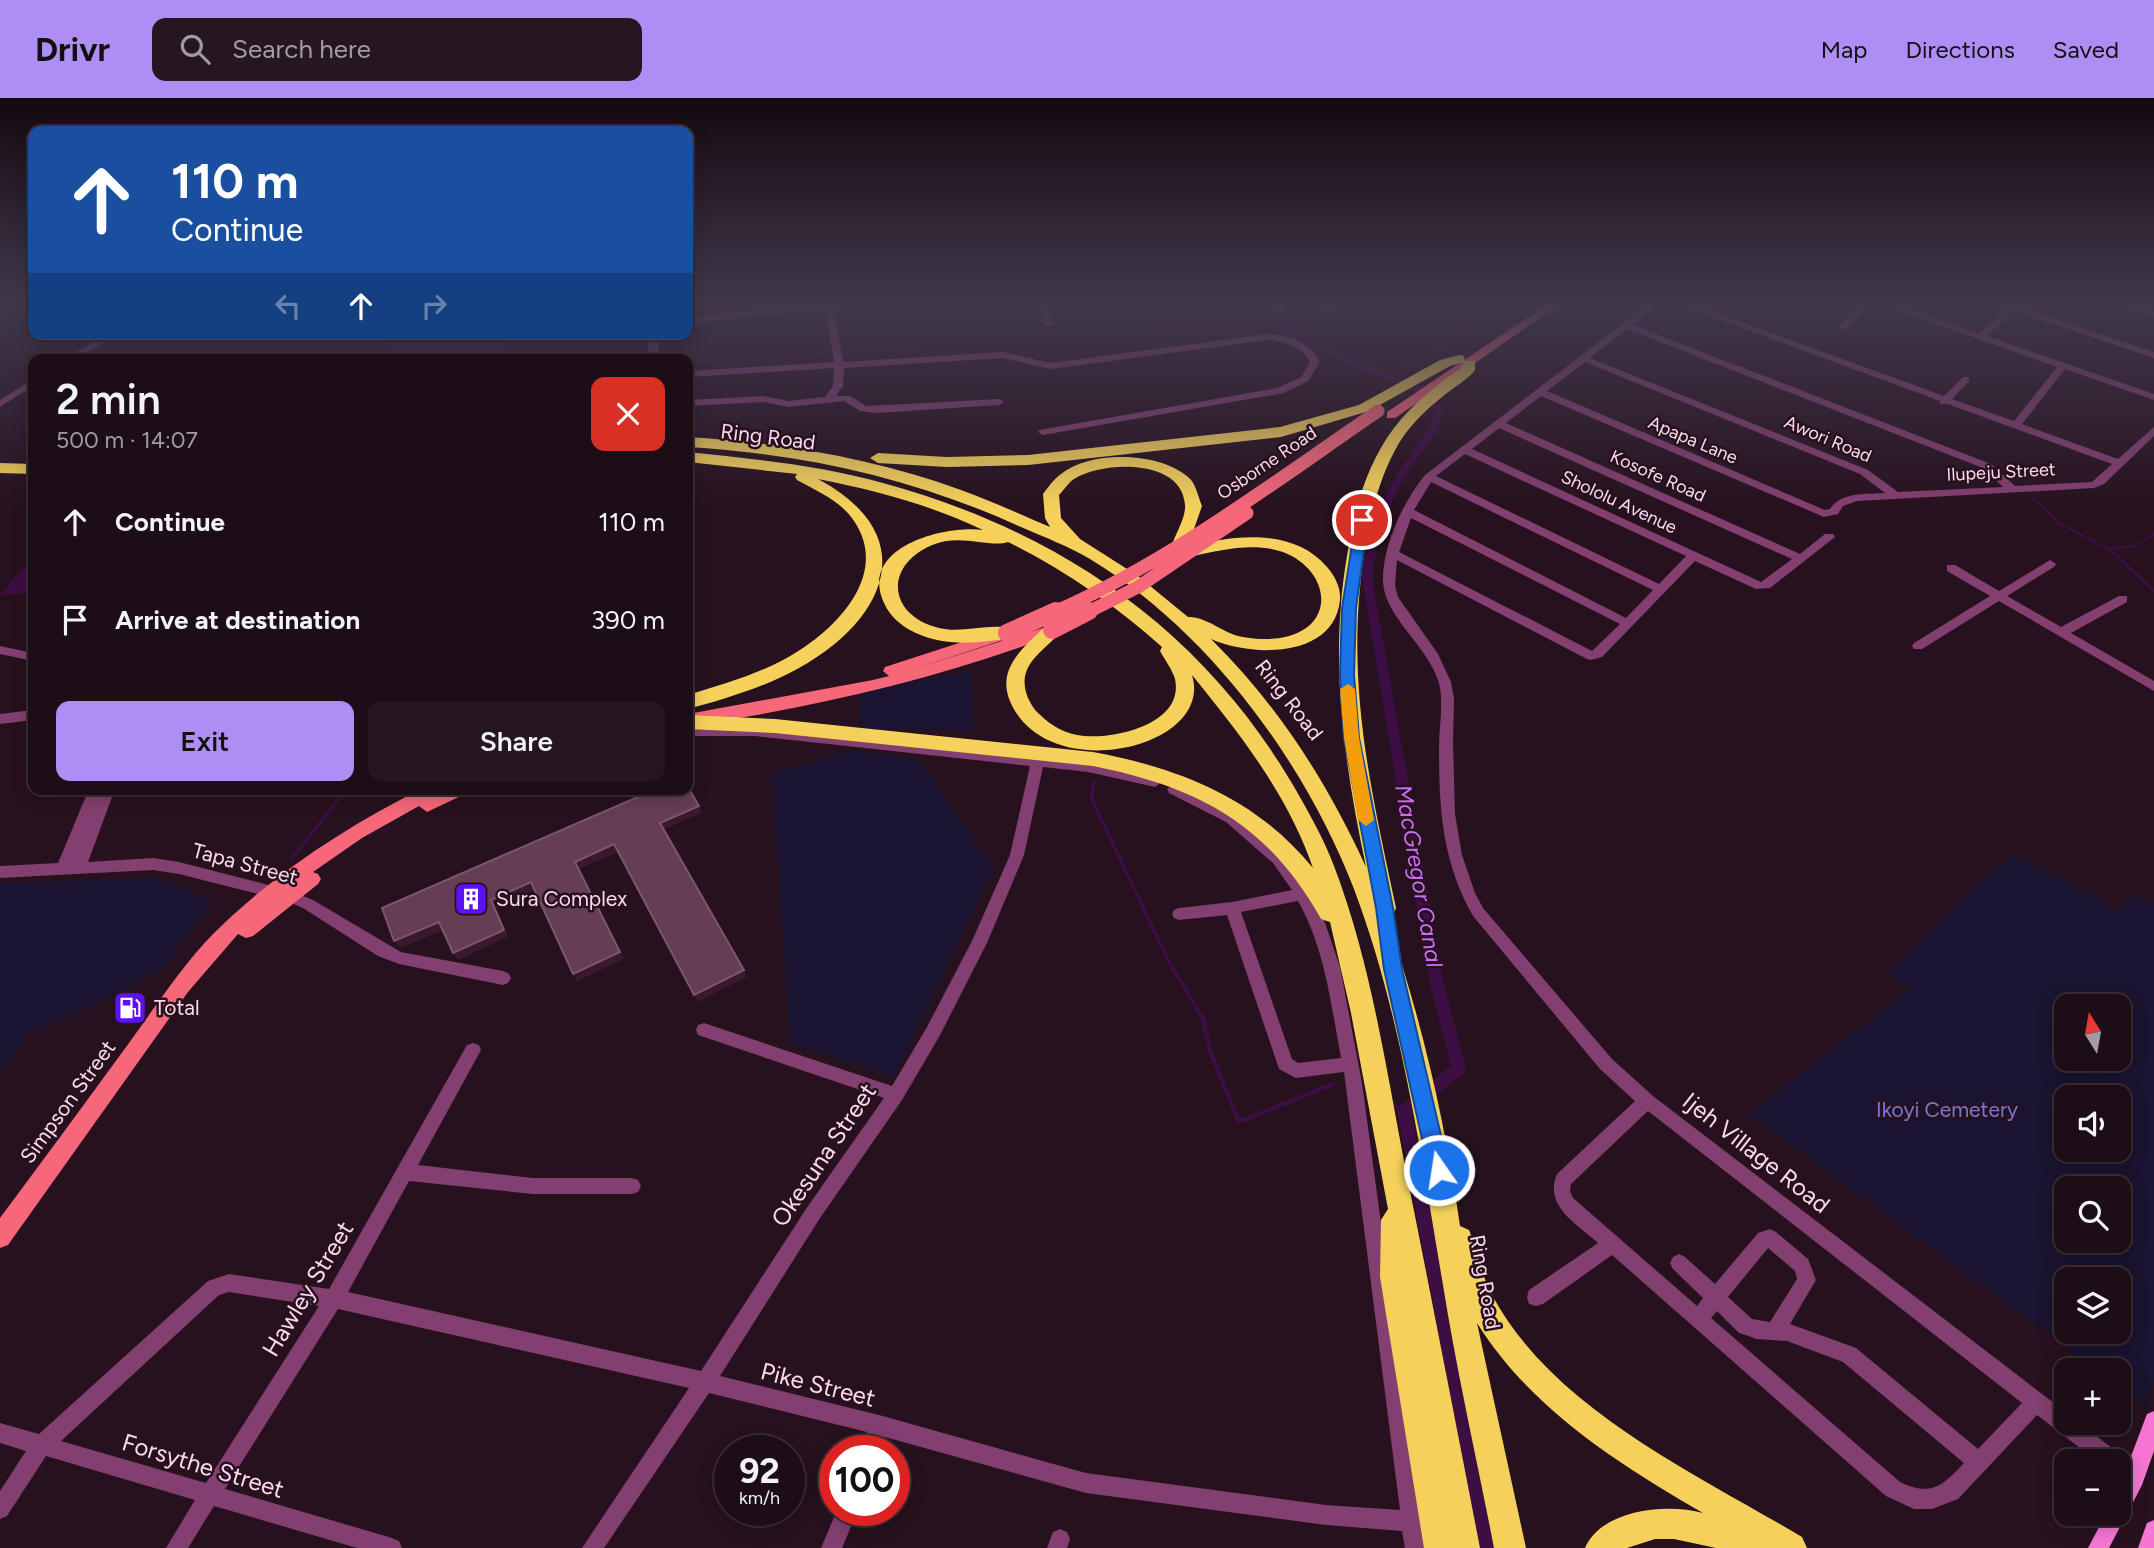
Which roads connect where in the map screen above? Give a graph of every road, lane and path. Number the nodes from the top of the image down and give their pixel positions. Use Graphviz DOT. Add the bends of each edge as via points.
graph roads {
  1 [pos="837,373"];
  2 [pos="1308,373"];
  3 [pos="1438,373"];
  4 [pos="1460,373"];
  5 [pos="1566,373"];
  6 [pos="1619,373"];
  7 [pos="1747,373"];
  8 [pos="1867,373"];
  9 [pos="2057,373"];
  10 [pos="2085,373"];
  11 [pos="1966,379"];
  12 [pos="1432,382"];
  13 [pos="28,385"];
  14 [pos="838,386"];
  15 [pos="1540,392"];
  16 [pos="2154,397"];
  17 [pos="829,398"];
  18 [pos="846,398"];
  19 [pos="1409,398"];
  20 [pos="1944,401"];
  21 [pos="999,402"];
  22 [pos="693,403"];
  23 [pos="0,404"];
  24 [pos="1499,424"];
  25 [pos="2015,427"];
  26 [pos="2154,430"];
  27 [pos="1043,432"];
  28 [pos="693,442"];
  29 [pos="1465,450"];
  30 [pos="803,452"];
  31 [pos="693,457"];
  32 [pos="751,462"];
  33 [pos="2119,464"];
  34 [pos="0,468"];
  35 [pos="28,470"];
  36 [pos="1429,477"];
  37 [pos="0,482"];
  38 [pos="28,483"];
  39 [pos="2012,489"];
  40 [pos="1896,496"];
  41 [pos="1409,512"];
  42 [pos="1834,512"];
  43 [pos="1829,537"];
  44 [pos="1081,547"];
  45 [pos="1188,547"];
  46 [pos="1047,554"];
  47 [pos="1394,554"];
  48 [pos="1693,556"];
  49 [pos="1802,559"];
  50 [pos="2050,564"];
  51 [pos="1951,568"];
  52 [pos="1661,589"];
  53 [pos="1997,596"];
  54 [pos="2123,598"];
  55 [pos="1178,616"];
  56 [pos="1627,623"];
  57 [pos="1052,630"];
  58 [pos="1007,633"];
  59 [pos="2060,633"];
  60 [pos="1158,635"];
  61 [pos="0,643"];
  62 [pos="1918,646"];
  63 [pos="28,648"];
  64 [pos="0,650"];
  65 [pos="28,656"];
  66 [pos="2154,687"];
  67 [pos="824,691"];
  68 [pos="693,700"];
  69 [pos="693,709"];
  70 [pos="28,716"];
  71 [pos="0,719"];
  72 [pos="693,720"];
  73 [pos="693,721"];
  74 [pos="693,730"];
  75 [pos="1038,761"];
  76 [pos="94,795"];
  77 [pos="104,795"];
  78 [pos="426,795"];
  79 [pos="447,795"];
  80 [pos="71,868"];
  81 [pos="0,872"];
  82 [pos="279,894"];
  83 [pos="1302,894"];
  84 [pos="1232,908"];
  85 [pos="1179,914"];
  86 [pos="1349,959"];
  87 [pos="1393,969"];
  88 [pos="503,978"];
  89 [pos="704,1030"];
  90 [pos="473,1050"];
  91 [pos="1351,1064"];
  92 [pos="896,1095"];
  93 [pos="1647,1101"];
  94 [pos="1439,1170"];
  95 [pos="404,1172"];
  96 [pos="1394,1173"];
  97 [pos="632,1186"];
  98 [pos="0,1237"];
  99 [pos="1613,1244"];
  100 [pos="1679,1264"];
  101 [pos="1536,1297"];
  102 [pos="1715,1300"];
  103 [pos="333,1301"];
  104 [pos="1698,1319"];
  105 [pos="1776,1329"];
  106 [pos="705,1382"];
  107 [pos="2035,1403"];
  108 [pos="2154,1421"];
  109 [pos="879,1425"];
  110 [pos="0,1433"];
  111 [pos="876,1435"];
  112 [pos="41,1446"];
  113 [pos="2097,1449"];
  114 [pos="1978,1462"];
  115 [pos="2131,1464"];
  116 [pos="208,1496"];
  117 [pos="0,1509"];
  118 [pos="1412,1521"];
  119 [pos="841,1526"];
  120 [pos="2110,1526"];
  121 [pos="2154,1530"];
  122 [pos="1770,1544"];
  123 [pos="176,1548"];
  124 [pos="392,1548"];
  125 [pos="592,1548"];
  126 [pos="831,1548"];
  127 [pos="1415,1548"];
  128 [pos="1440,1548"];
  129 [pos="1464,1548"];
  130 [pos="1510,1548"];
  131 [pos="1601,1548"];
  132 [pos="2098,1548"];
  133 [pos="2148,1548"];
  1 -- 14 [label="street"];
  2 -- 27 [label="street" via="1280,391"];
  3 -- 12 [label="highway"];
  4 -- 12 [label="highway"];
  5 -- 15 [label="street"];
  6 -- 40 [label="street, Awori Road" via="1864,472"];
  7 -- 39 [label="street" via="1987,466"];
  8 -- 20 [label="street"];
  9 -- 25 [label="street"];
  10 -- 16 [label="street"];
  11 -- 20 [label="street"];
  12 -- 19 [label="highway"];
  12 -- 19 [label="highway"];
  13 -- 23 [label="street"];
  14 -- 17 [label="street"];
  14 -- 18 [label="street"];
  15 -- 24 [label="street"];
  15 -- 42 [label="street, Apapa Lane" via="1819,513"];
  17 -- 18 [label="street"];
  17 -- 22 [label="street" via="788,404 764,399"];
  18 -- 21 [label="street" via="864,409 876,410"];
  19 -- 30 [label="highway" via="1309,427 1191,444 983,462"];
  19 -- 45 [label="main road, Osborne Road, bridge"];
  19 -- 87 [label="highway" via="1362,520 1349,608 1347,675 1352,738"];
  20 -- 25 [label="street"];
  24 -- 29 [label="street"];
  24 -- 49 [label="street, Kosofe Road"];
  25 -- 33 [label="street"];
  26 -- 33 [label="street, Ilupeju Street"];
  28 -- 30 [label="highway, Ring Road"];
  29 -- 36 [label="street"];
  29 -- 48 [label="street, Shololu Avenue"];
  30 -- 44 [label="highway, Ring Road" via="930,484"];
  31 -- 32 [label="highway, Ring Road"];
  32 -- 46 [label="highway, Ring Road" via="813,470 897,490 985,522"];
  32 -- 68 [label="highway" via="803,477 852,506 871,531 877,561 860,604 805,655 781,669"];
  33 -- 39 [label="street, Ilupeju Street" via="2094,485"];
  34 -- 35 [label="highway"];
  36 -- 41 [label="street, Ijeh Village Road" via="1416,492"];
  36 -- 52 [label="street"];
  37 -- 38 [label="highway"];
  39 -- 40 [label="street, Ilupeju Street"];
  40 -- 42 [label="street, Ilupeju Street" via="1845,500"];
  41 -- 47 [label="street, Ijeh Village Road"];
  41 -- 56 [label="street"];
  43 -- 49 [label="street"];
  44 -- 45 [label="highway" via="1057,524 1050,505 1052,494 1065,477 1092,464 1123,461 1156,466 1188,487 1195,505"];
  44 -- 55 [label="highway, Ring Road"];
  45 -- 55 [label="highway" via="1248,542 1285,547 1321,569 1334,595 1326,620 1301,638 1279,644 1241,643"];
  45 -- 57 [label="main road, Osborne Road, bridge" via="1138,587"];
  45 -- 58 [label="main road, Osborne Road, bridge"];
  46 -- 58 [label="highway" via="967,533 930,540 906,553 891,571 889,600 900,615 937,634 974,637"];
  46 -- 60 [label="highway, Ring Road" via="1094,580"];
  47 -- 56 [label="street" via="1591,656"];
  47 -- 93 [label="street, Ijeh Village Road" via="1389,575 1392,595 1438,663 1447,692 1449,819 1466,894 1606,1064"];
  48 -- 49 [label="street, Shololu Avenue" via="1760,586"];
  48 -- 52 [label="street"];
  50 -- 53 [label="street"];
  51 -- 53 [label="street"];
  52 -- 56 [label="street"];
  53 -- 59 [label="street"];
  53 -- 62 [label="street"];
  54 -- 59 [label="street"];
  55 -- 87 [label="highway, Ring Road" via="1236,675 1310,774 1364,883"];
  57 -- 60 [label="highway" via="1030,651 1015,680 1021,705 1028,716 1056,736 1105,744 1139,738 1160,727 1181,704 1184,681"];
  57 -- 67 [label="main road, Osborne Road" via="963,663"];
  58 -- 67 [label="main road, Osborne Road"];
  59 -- 66 [label="street"];
  60 -- 86 [label="highway, Ring Road" via="1220,694 1272,764 1324,869"];
  61 -- 63 [label="street"];
  64 -- 65 [label="street"];
  67 -- 69 [label="main road"];
  67 -- 72 [label="main road"];
  70 -- 71 [label="street"];
  73 -- 86 [label="highway" via="1053,755 1132,765 1160,774 1222,801 1275,839 1312,881"];
  74 -- 75 [label="street" via="755,731"];
  75 -- 83 [label="street" via="1150,780 1204,802 1255,837 1278,859"];
  75 -- 92 [label="street, Okesuna Street" via="1012,867 979,943"];
  76 -- 80 [label="street"];
  77 -- 80 [label="street"];
  78 -- 82 [label="main road" via="365,830"];
  79 -- 82 [label="main road"];
  80 -- 81 [label="street, Tapa Street"];
  80 -- 82 [label="street, Tapa Street" via="153,864"];
  82 -- 88 [label="street, Tapa Street" via="308,904 399,958"];
  82 -- 98 [label="main road, Simpson Street" via="157,1020"];
  83 -- 84 [label="street"];
  83 -- 91 [label="street" via="1317,920 1332,967"];
  84 -- 85 [label="street"];
  84 -- 91 [label="street" via="1284,1064 1296,1071"];
  86 -- 96 [label="highway, Ring Road"];
  87 -- 94 [label="highway, Ring Road"];
  89 -- 92 [label="street"];
  90 -- 95 [label="street, Hawley Street"];
  91 -- 118 [label="street"];
  92 -- 106 [label="street, Okesuna Street"];
  93 -- 99 [label="street" via="1563,1180 1561,1191 1567,1204"];
  93 -- 107 [label="street, Ijeh Village Road"];
  94 -- 122 [label="highway" via="1481,1304 1507,1346 1596,1429"];
  94 -- 130 [label="highway, Ring Road" via="1452,1260"];
  95 -- 97 [label="street" via="533,1186"];
  95 -- 103 [label="street, Hawley Street"];
  96 -- 128 [label="highway" via="1394,1277"];
  96 -- 129 [label="highway, Ring Road"];
  99 -- 101 [label="street"];
  99 -- 104 [label="street"];
  100 -- 102 [label="street"];
  102 -- 104 [label="street"];
  102 -- 105 [label="street" via="1746,1326"];
  102 -- 105 [label="street" via="1764,1239 1770,1238 1801,1265 1807,1280"];
  103 -- 106 [label="street, Pike Street" via="364,1304"];
  103 -- 112 [label="street, Pike Street" via="229,1283 214,1287"];
  103 -- 116 [label="street, Hawley Street"];
  104 -- 114 [label="street" via="1893,1489 1914,1499 1932,1499 1951,1492"];
  105 -- 114 [label="street" via="1830,1346 1861,1363"];
  106 -- 109 [label="street, Pike Street"];
  106 -- 125 [label="street, Okesuna Street"];
  107 -- 113 [label="street, Ijeh Village Road"];
  107 -- 114 [label="street"];
  108 -- 115 [label="main road"];
  109 -- 111 [label="street"];
  109 -- 118 [label="street, Pike Street" via="1086,1483 1300,1512"];
  110 -- 112 [label="street, Forsythe Street"];
  112 -- 116 [label="street, Forsythe Street"];
  112 -- 117 [label="street"];
  116 -- 123 [label="street, Hawley Street"];
  116 -- 124 [label="street, Forsythe Street"];
  118 -- 127 [label="street"];
  119 -- 126 [label="street"];
  120 -- 132 [label="main road"];
  121 -- 133 [label="main road"];
  122 -- 131 [label="highway" via="1703,1526 1658,1522 1612,1538"];
}
